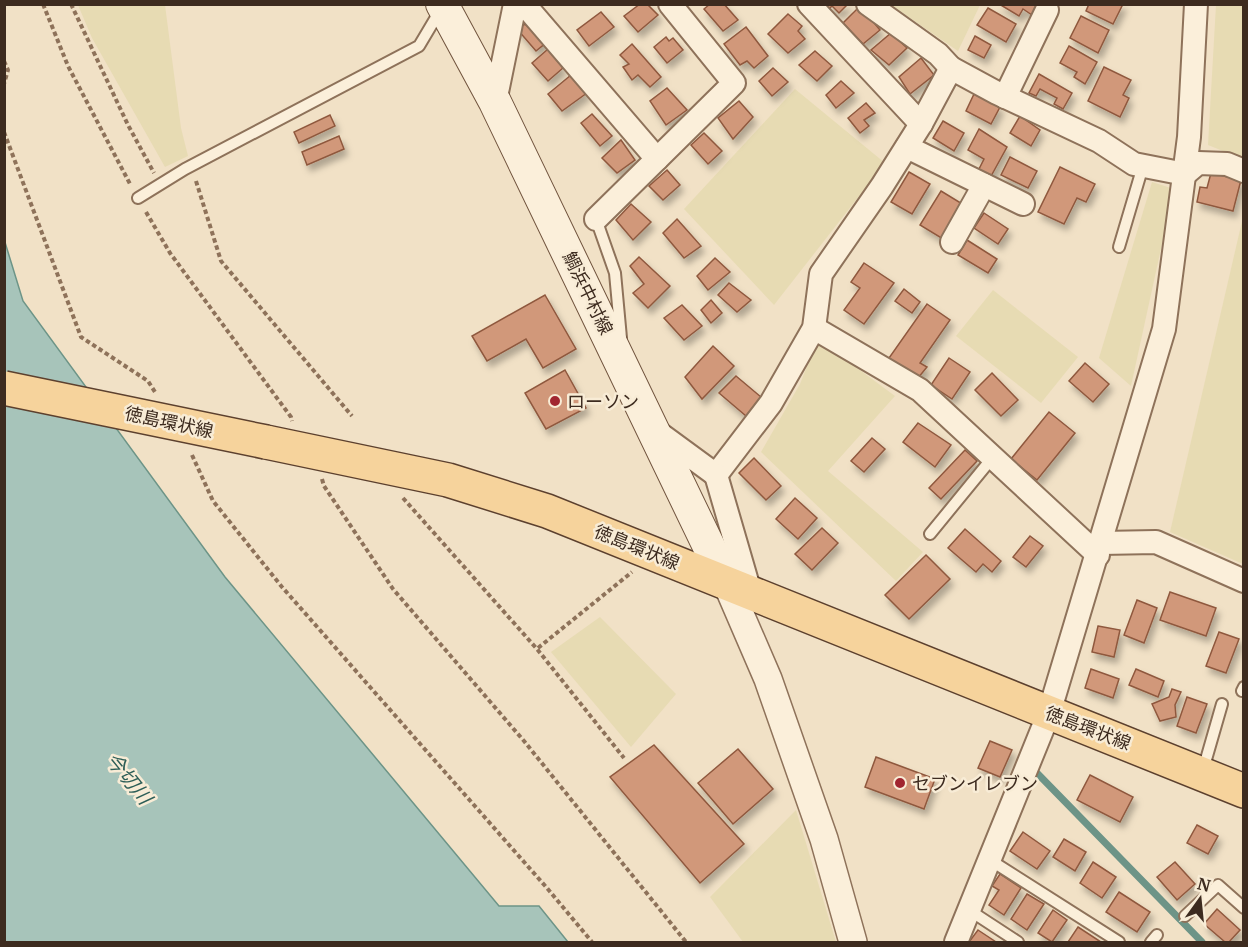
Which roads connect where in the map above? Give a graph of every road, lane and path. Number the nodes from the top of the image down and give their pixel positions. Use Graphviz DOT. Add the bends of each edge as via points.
graph roads {
  1 [pos="43,4"];
  2 [pos="71,4"];
  3 [pos="515,4"];
  4 [pos="524,4"];
  5 [pos="670,4"];
  6 [pos="809,4"];
  7 [pos="868,4"];
  8 [pos="1196,4"];
  9 [pos="442,5"];
  10 [pos="1047,10"];
  11 [pos="4,61"];
  12 [pos="951,68"];
  13 [pos="4,84"];
  14 [pos="1005,97"];
  15 [pos="495,102"];
  16 [pos="921,124"];
  17 [pos="4,132"];
  18 [pos="907,147"];
  19 [pos="657,159"];
  20 [pos="191,165"];
  21 [pos="1143,166"];
  22 [pos="1244,171"];
  23 [pos="1185,174"];
  24 [pos="160,184"];
  25 [pos="984,185"];
  26 [pos="138,198"];
  27 [pos="1023,204"];
  28 [pos="596,219"];
  29 [pos="952,242"];
  30 [pos="1119,247"];
  31 [pos="814,328"];
  32 [pos="624,368"];
  33 [pos="4,388"];
  34 [pos="159,399"];
  35 [pos="352,416"];
  36 [pos="654,430"];
  37 [pos="306,450"];
  38 [pos="192,453"];
  39 [pos="993,458"];
  40 [pos="387,467"];
  41 [pos="716,475"];
  42 [pos="930,534"];
  43 [pos="1099,549"];
  44 [pos="637,568"];
  45 [pos="1244,580"];
  46 [pos="738,588"];
  47 [pos="537,649"];
  48 [pos="1222,704"];
  49 [pos="1049,713"];
  50 [pos="624,758"];
  51 [pos="1202,773"];
  52 [pos="1244,791"];
  53 [pos="990,860"];
  54 [pos="1244,908"];
  55 [pos="969,910"];
  56 [pos="1185,916"];
  57 [pos="592,942"];
  58 [pos="686,942"];
  59 [pos="853,942"];
  60 [pos="956,942"];
  61 [pos="1018,942"];
  62 [pos="1119,942"];
  1 -- 26 [label="path" via="68,66"];
  2 -- 24 [label="path"];
  3 -- 15 [label="street"];
  4 -- 19 [label="street"];
  5 -- 19 [label="street" via="734,83"];
  6 -- 16 [label="street"];
  7 -- 12 [label="street" via="938,54"];
  8 -- 23 [label="street"];
  9 -- 15 [label="main road, 鯛浜中村線"];
  9 -- 20 [label="lane" via="419,46"];
  10 -- 14 [label="street"];
  11 -- 13 [label="path" via="8,70"];
  12 -- 14 [label="street"];
  12 -- 16 [label="street"];
  14 -- 21 [label="street"];
  15 -- 32 [label="main road, 鯛浜中村線"];
  16 -- 18 [label="street"];
  17 -- 34 [label="path" via="81,337 148,381"];
  18 -- 25 [label="street"];
  18 -- 31 [label="street" via="821,273"];
  19 -- 28 [label="street"];
  20 -- 24 [label="lane"];
  20 -- 35 [label="path" via="221,261"];
  21 -- 23 [label="street"];
  21 -- 30 [label="lane"];
  22 -- 23 [label="street" via="1227,164 1198,163"];
  23 -- 43 [label="street" via="1164,329"];
  24 -- 26 [label="lane"];
  25 -- 27 [label="street"];
  25 -- 29 [label="street"];
  26 -- 37 [label="path" via="170,253 291,417"];
  28 -- 32 [label="lane" via="615,273"];
  31 -- 39 [label="street" via="920,390"];
  31 -- 41 [label="street" via="771,403"];
  32 -- 36 [label="main road, 鯛浜中村線"];
  33 -- 37 [label="main road, 徳島環状線, bridge"];
  36 -- 41 [label="street"];
  36 -- 46 [label="main road, 鯛浜中村線"];
  37 -- 40 [label="main road, 徳島環状線"];
  37 -- 58 [label="path" via="324,486 393,589 524,741"];
  38 -- 57 [label="path" via="213,501 282,587"];
  39 -- 42 [label="lane"];
  39 -- 43 [label="street"];
  40 -- 46 [label="main road, 徳島環状線" via="448,480 547,511"];
  40 -- 47 [label="path" via="394,489"];
  41 -- 46 [label="street"];
  43 -- 45 [label="street" via="1156,542"];
  43 -- 49 [label="street"];
  44 -- 47 [label="path"];
  46 -- 49 [label="main road, 徳島環状線"];
  46 -- 59 [label="street" via="824,838"];
  47 -- 50 [label="path"];
  48 -- 51 [label="lane"];
  49 -- 51 [label="main road, 徳島環状線"];
  49 -- 53 [label="street"];
  51 -- 52 [label="main road, 徳島環状線"];
  53 -- 55 [label="street"];
  53 -- 62 [label="lane"];
  54 -- 56 [label="lane" via="1218,885"];
  55 -- 60 [label="street"];
  55 -- 61 [label="lane"];
}
